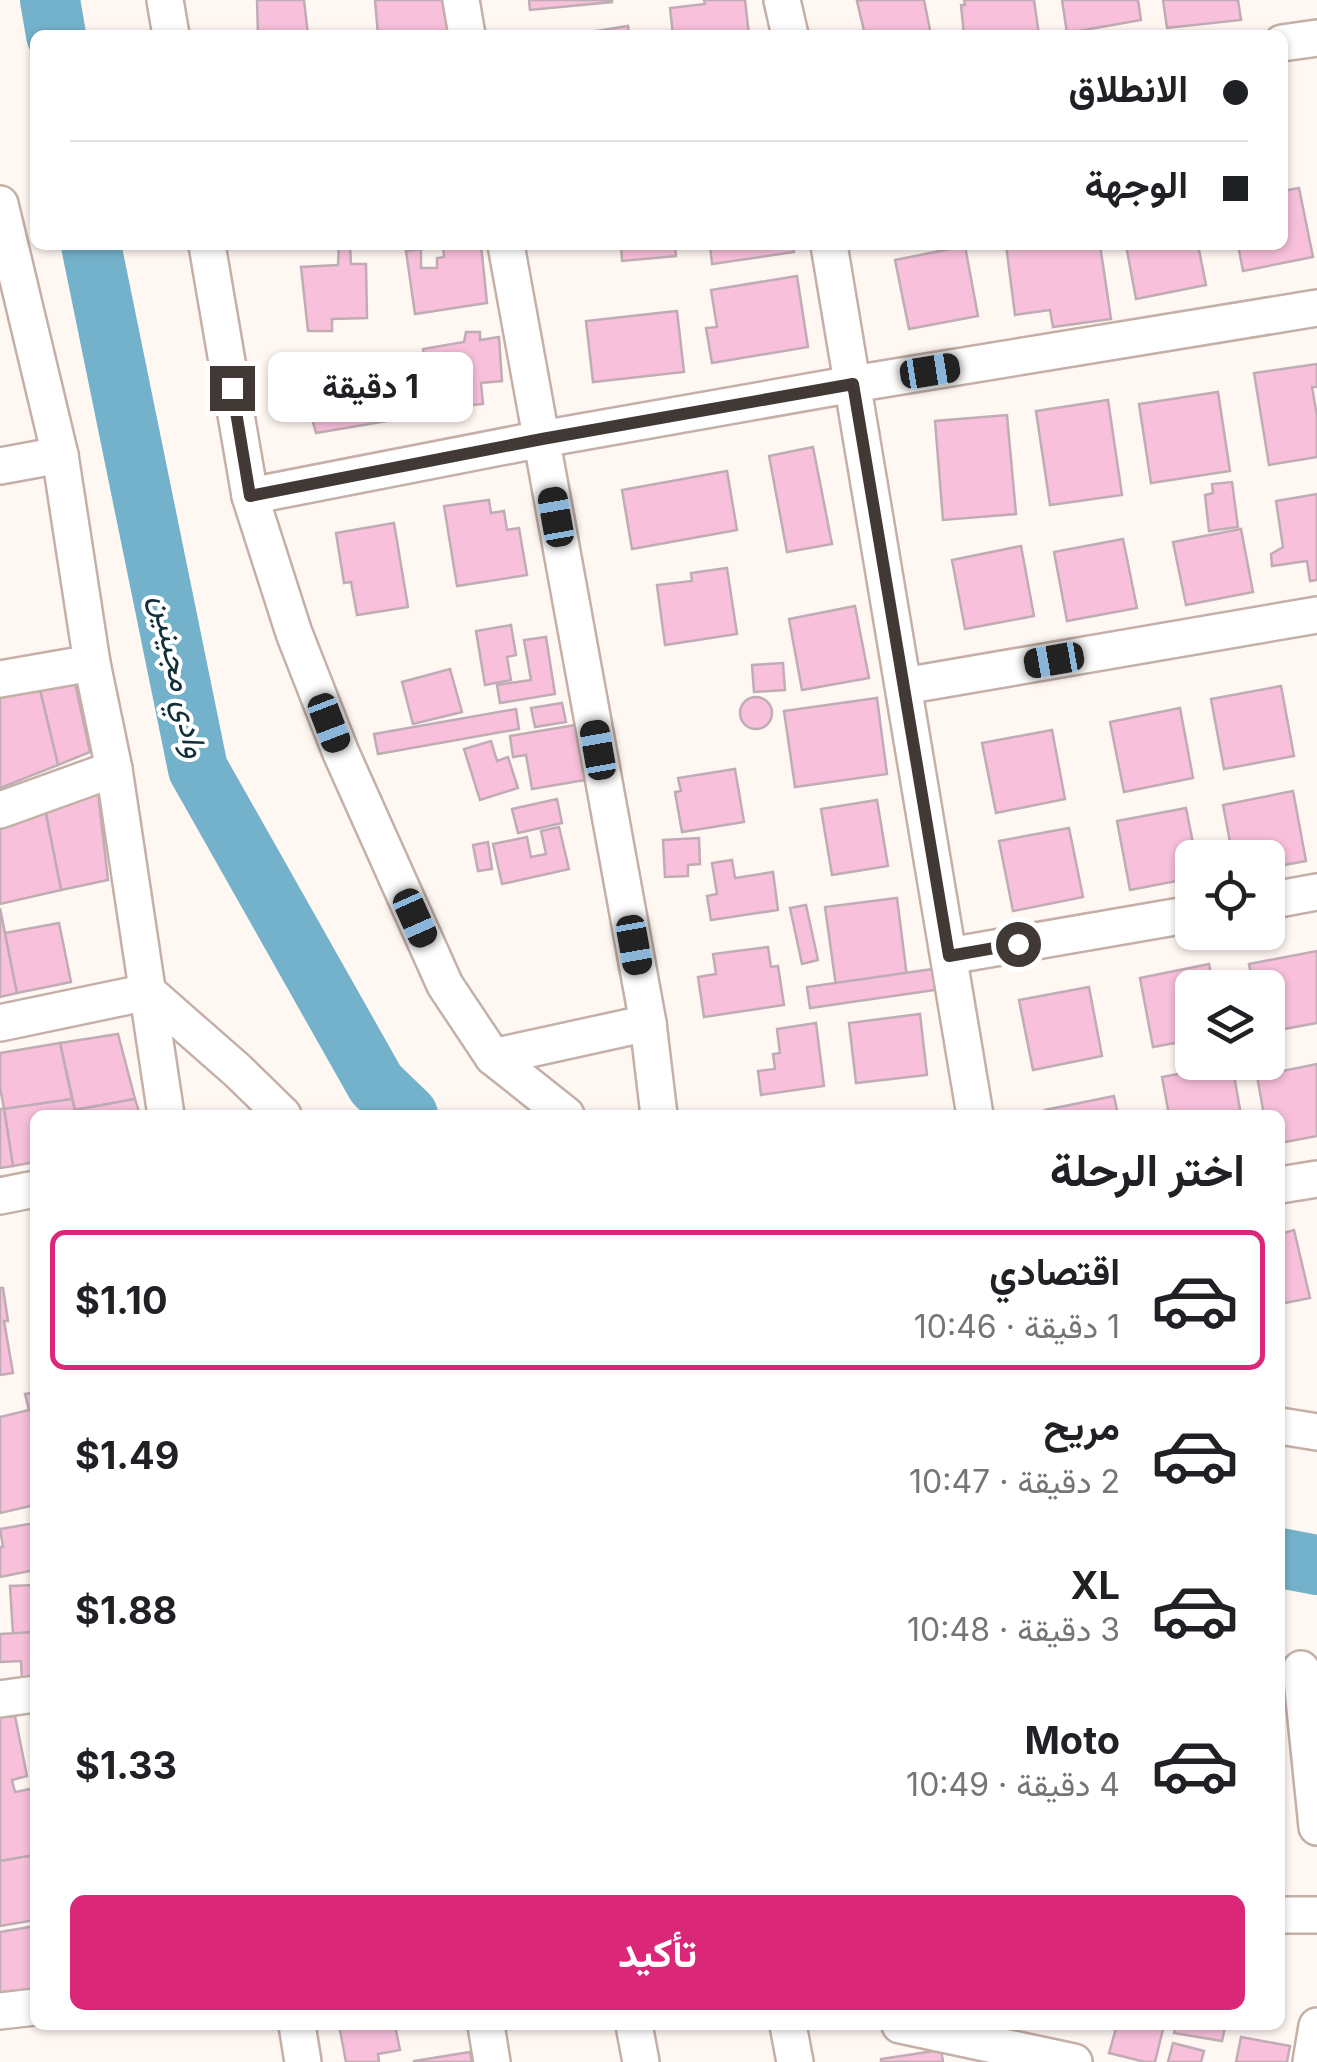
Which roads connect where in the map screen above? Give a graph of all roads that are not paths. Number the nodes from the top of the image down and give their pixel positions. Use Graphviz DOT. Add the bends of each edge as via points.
graph roads {
  1 [pos="165,0"];
  2 [pos="461,0"];
  3 [pos="782,0"];
  4 [pos="170,30"];
  5 [pos="467,30"];
  6 [pos="789,30"];
  7 [pos="1317,38"];
  8 [pos="1288,42"];
  9 [pos="0,204"];
  10 [pos="208,250"];
  11 [pos="507,250"];
  12 [pos="831,250"];
  13 [pos="1317,308"];
  14 [pos="14,314"];
  15 [pos="853,384"];
  16 [pos="542,439"];
  17 [pos="60,455"];
  18 [pos="0,466"];
  19 [pos="250,496"];
  20 [pos="1317,615"];
  21 [pos="92,663"];
  22 [pos="0,680"];
  23 [pos="904,686"];
  24 [pos="114,768"];
  25 [pos="0,810"];
  26 [pos="1317,892"];
  27 [pos="1285,898"];
  28 [pos="1175,917"];
  29 [pos="949,956"];
  30 [pos="148,992"];
  31 [pos="0,1023"];
  32 [pos="648,1023"];
  33 [pos="493,1057"];
  34 [pos="165,1110"];
  35 [pos="278,1110"];
  36 [pos="560,1110"];
  37 [pos="658,1110"];
  38 [pos="975,1110"];
  39 [pos="1317,1179"];
  40 [pos="1285,1184"];
  41 [pos="30,1191"];
  42 [pos="0,1196"];
  43 [pos="1285,1427"];
  44 [pos="1317,1432"];
  45 [pos="1299,1669"];
  46 [pos="30,1695"];
  47 [pos="0,1699"];
  48 [pos="1317,1827"];
  49 [pos="1285,1915"];
  50 [pos="1317,1915"];
  51 [pos="30,2008"];
  52 [pos="0,2011"];
  53 [pos="1317,2026"];
  54 [pos="298,2030"];
  55 [pos="487,2030"];
  56 [pos="635,2030"];
  57 [pos="789,2030"];
  58 [pos="914,2030"];
  59 [pos="973,2051"];
  60 [pos="303,2062"];
  61 [pos="492,2062"];
  62 [pos="641,2062"];
  63 [pos="796,2062"];
  64 [pos="1074,2062"];
  65 [pos="1312,2062"];
  1 -- 4 [label="street"];
  2 -- 5 [label="street"];
  3 -- 6 [label="street"];
  7 -- 8 [label="street"];
  9 -- 14 [label="street"];
  10 -- 19 [label="street"];
  11 -- 16 [label="street"];
  12 -- 15 [label="street"];
  13 -- 15 [label="street"];
  14 -- 17 [label="street"];
  15 -- 16 [label="street"];
  15 -- 23 [label="street"];
  16 -- 19 [label="street"];
  16 -- 32 [label="street"];
  17 -- 18 [label="street"];
  17 -- 21 [label="street"];
  19 -- 33 [label="street" via="340,753 445,984"];
  20 -- 23 [label="street"];
  21 -- 22 [label="street"];
  21 -- 24 [label="street"];
  23 -- 29 [label="street"];
  24 -- 25 [label="street"];
  24 -- 30 [label="street"];
  26 -- 27 [label="street"];
  28 -- 29 [label="street"];
  29 -- 38 [label="street"];
  30 -- 31 [label="street"];
  30 -- 34 [label="street"];
  30 -- 35 [label="street"];
  32 -- 33 [label="street"];
  32 -- 37 [label="street"];
  33 -- 36 [label="street"];
  39 -- 40 [label="street"];
  41 -- 42 [label="street"];
  43 -- 44 [label="street"];
  45 -- 48 [label="street"];
  46 -- 47 [label="street"];
  49 -- 50 [label="street"];
  51 -- 52 [label="street"];
  53 -- 65 [label="street"];
  54 -- 60 [label="street"];
  55 -- 61 [label="street"];
  56 -- 62 [label="street"];
  57 -- 63 [label="street"];
  58 -- 59 [label="street"];
  59 -- 64 [label="street"];
}
